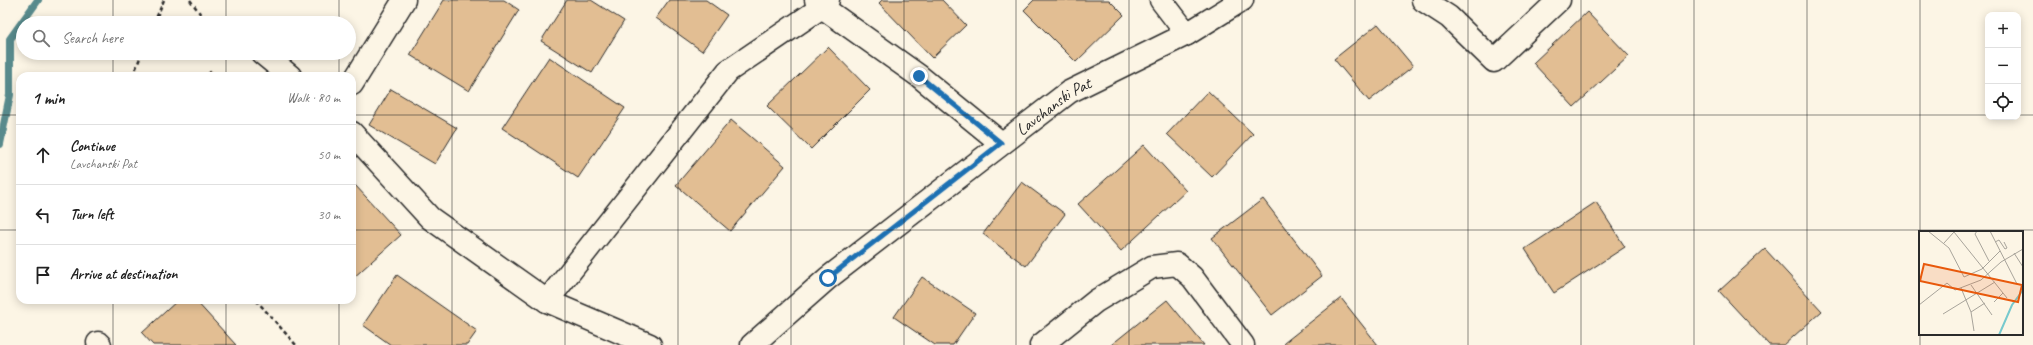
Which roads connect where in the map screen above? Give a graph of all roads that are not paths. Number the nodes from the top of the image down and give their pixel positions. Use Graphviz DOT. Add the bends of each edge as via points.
graph roads {
  1 [pos="404,0"];
  2 [pos="1161,0"];
  3 [pos="1242,0"];
  4 [pos="1423,0"];
  5 [pos="1559,0"];
  6 [pos="822,2"];
  7 [pos="1187,34"];
  8 [pos="271,60"];
  9 [pos="285,72"];
  10 [pos="356,78"];
  11 [pos="356,137"];
  12 [pos="1001,143"];
  13 [pos="547,301"];
  14 [pos="650,345"];
  15 [pos="752,345"];
  16 [pos="1041,345"];
  17 [pos="1243,345"];
  1 -- 10 [label="street"];
  2 -- 7 [label="street"];
  3 -- 7 [label="street, Lavchanski Pat"];
  4 -- 5 [label="street" via="1449,17 1494,61"];
  6 -- 12 [label="street"];
  6 -- 13 [label="street" via="728,71"];
  7 -- 12 [label="street, Lavchanski Pat" via="1069,92"];
  8 -- 9 [label="street"];
  11 -- 13 [label="street" via="430,218"];
  12 -- 15 [label="street, Lavchanski Pat" via="828,278"];
  13 -- 14 [label="street"];
  16 -- 17 [label="street" via="1096,301 1152,267 1176,264 1192,277"];
}
